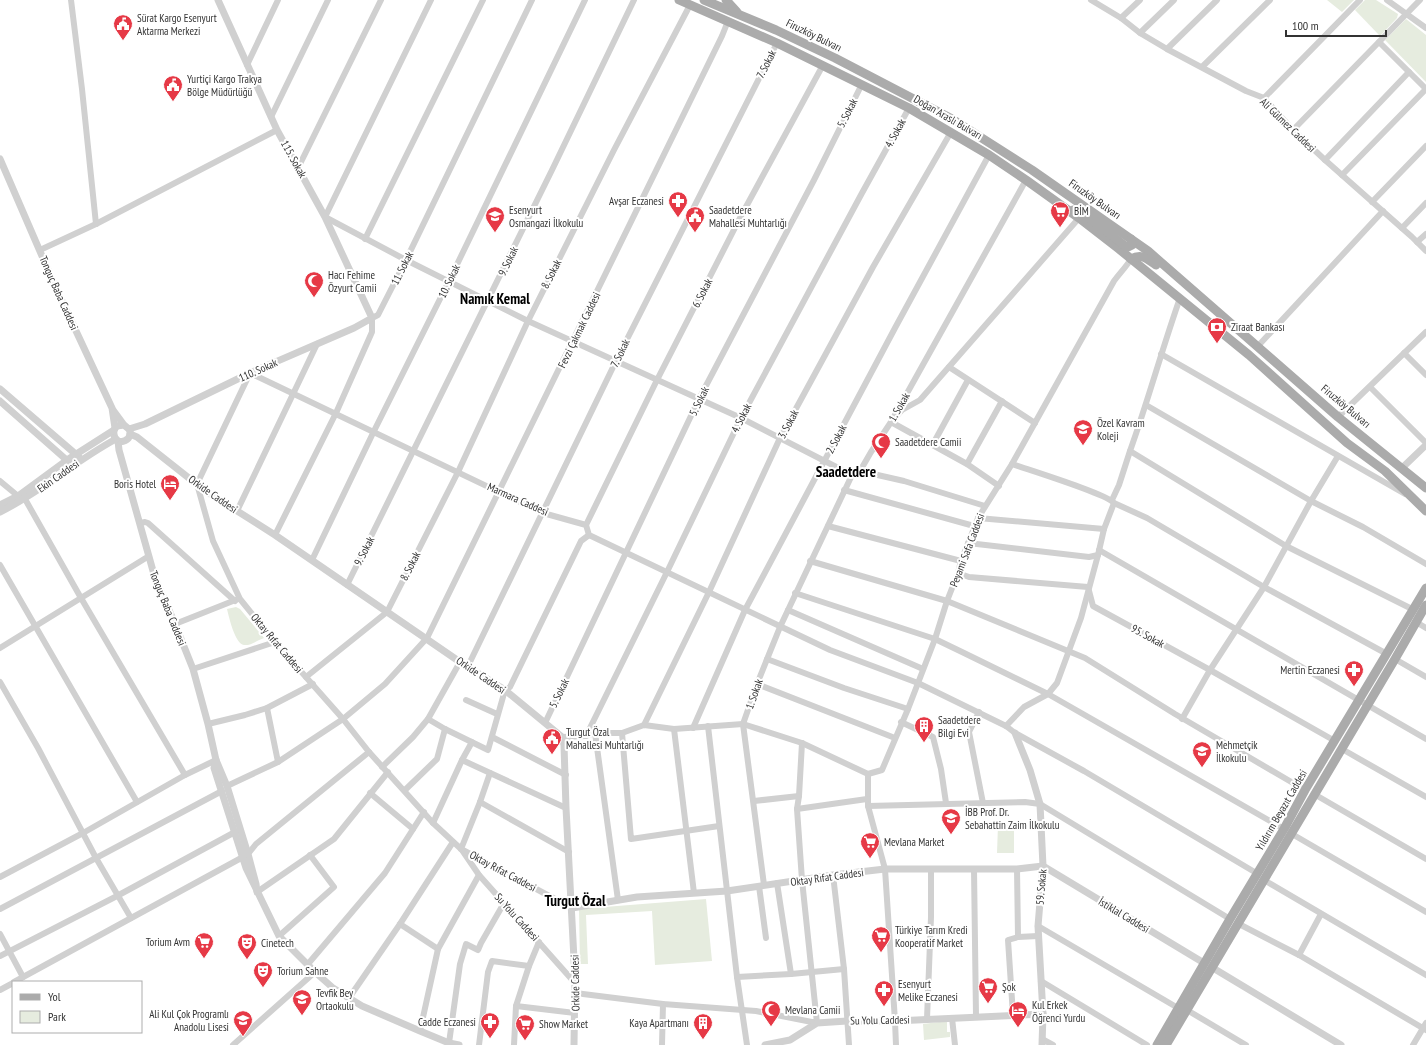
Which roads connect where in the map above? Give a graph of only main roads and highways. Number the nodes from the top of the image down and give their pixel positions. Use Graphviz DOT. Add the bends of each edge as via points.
graph roads {
  1 [pos="679,0"];
  2 [pos="704,0"];
  3 [pos="726,0"];
  4 [pos="740,15"];
  5 [pos="1066,208"];
  6 [pos="1131,239"];
  7 [pos="1132,259"];
  8 [pos="1184,283"];
  9 [pos="1402,468"];
  10 [pos="1401,488"];
  11 [pos="1426,488"];
  12 [pos="1426,511"];
  13 [pos="1426,588"];
  14 [pos="1426,604"];
  15 [pos="1288,831"];
  16 [pos="1261,877"];
  17 [pos="1204,963"];
  18 [pos="1213,968"];
  19 [pos="1183,1009"];
  20 [pos="1157,1045"];
  21 [pos="1166,1045"];
  1 -- 5 [label="main road, Doğan Araslı Bulvarı" via="823,64 909,108 989,155"];
  2 -- 4 [label="main road, Firuzköy Bulvarı"];
  3 -- 4 [label="main road"];
  4 -- 6 [label="main road, Firuzköy Bulvarı" via="835,58 952,119 1032,170"];
  5 -- 6 [label="main road" via="1085,214 1125,246 1132,245"];
  5 -- 7 [label="main road, Doğan Araslı Bulvarı"];
  6 -- 8 [label="main road, Firuzköy Bulvarı"];
  7 -- 8 [label="main road" via="1144,256"];
  7 -- 10 [label="main road, Doğan Araslı Bulvarı" via="1249,355 1347,443 1385,471"];
  8 -- 9 [label="main road, Firuzköy Bulvarı" via="1338,417"];
  9 -- 10 [label="main road"];
  9 -- 11 [label="main road, Firuzköy Bulvarı"];
  10 -- 12 [label="main road"];
  13 -- 15 [label="main road, Yıldırım Beyazıt Caddesi" via="1305,790"];
  14 -- 15 [label="main road, Yıldırım Beyazıt Caddesi" via="1342,749"];
  15 -- 16 [label="main road, Yıldırım Beyazıt Caddesi"];
  16 -- 17 [label="main road, Yıldırım Beyazıt Caddesi" via="1230,919"];
  16 -- 18 [label="main road, Yıldırım Beyazıt Caddesi" via="1239,924"];
  17 -- 18 [label="main road"];
  17 -- 19 [label="main road, Yıldırım Beyazıt Caddesi"];
  18 -- 19 [label="main road, Yıldırım Beyazıt Caddesi"];
  19 -- 20 [label="main road, Yıldırım Beyazıt Caddesi"];
  19 -- 21 [label="main road, Yıldırım Beyazıt Caddesi"];
}
